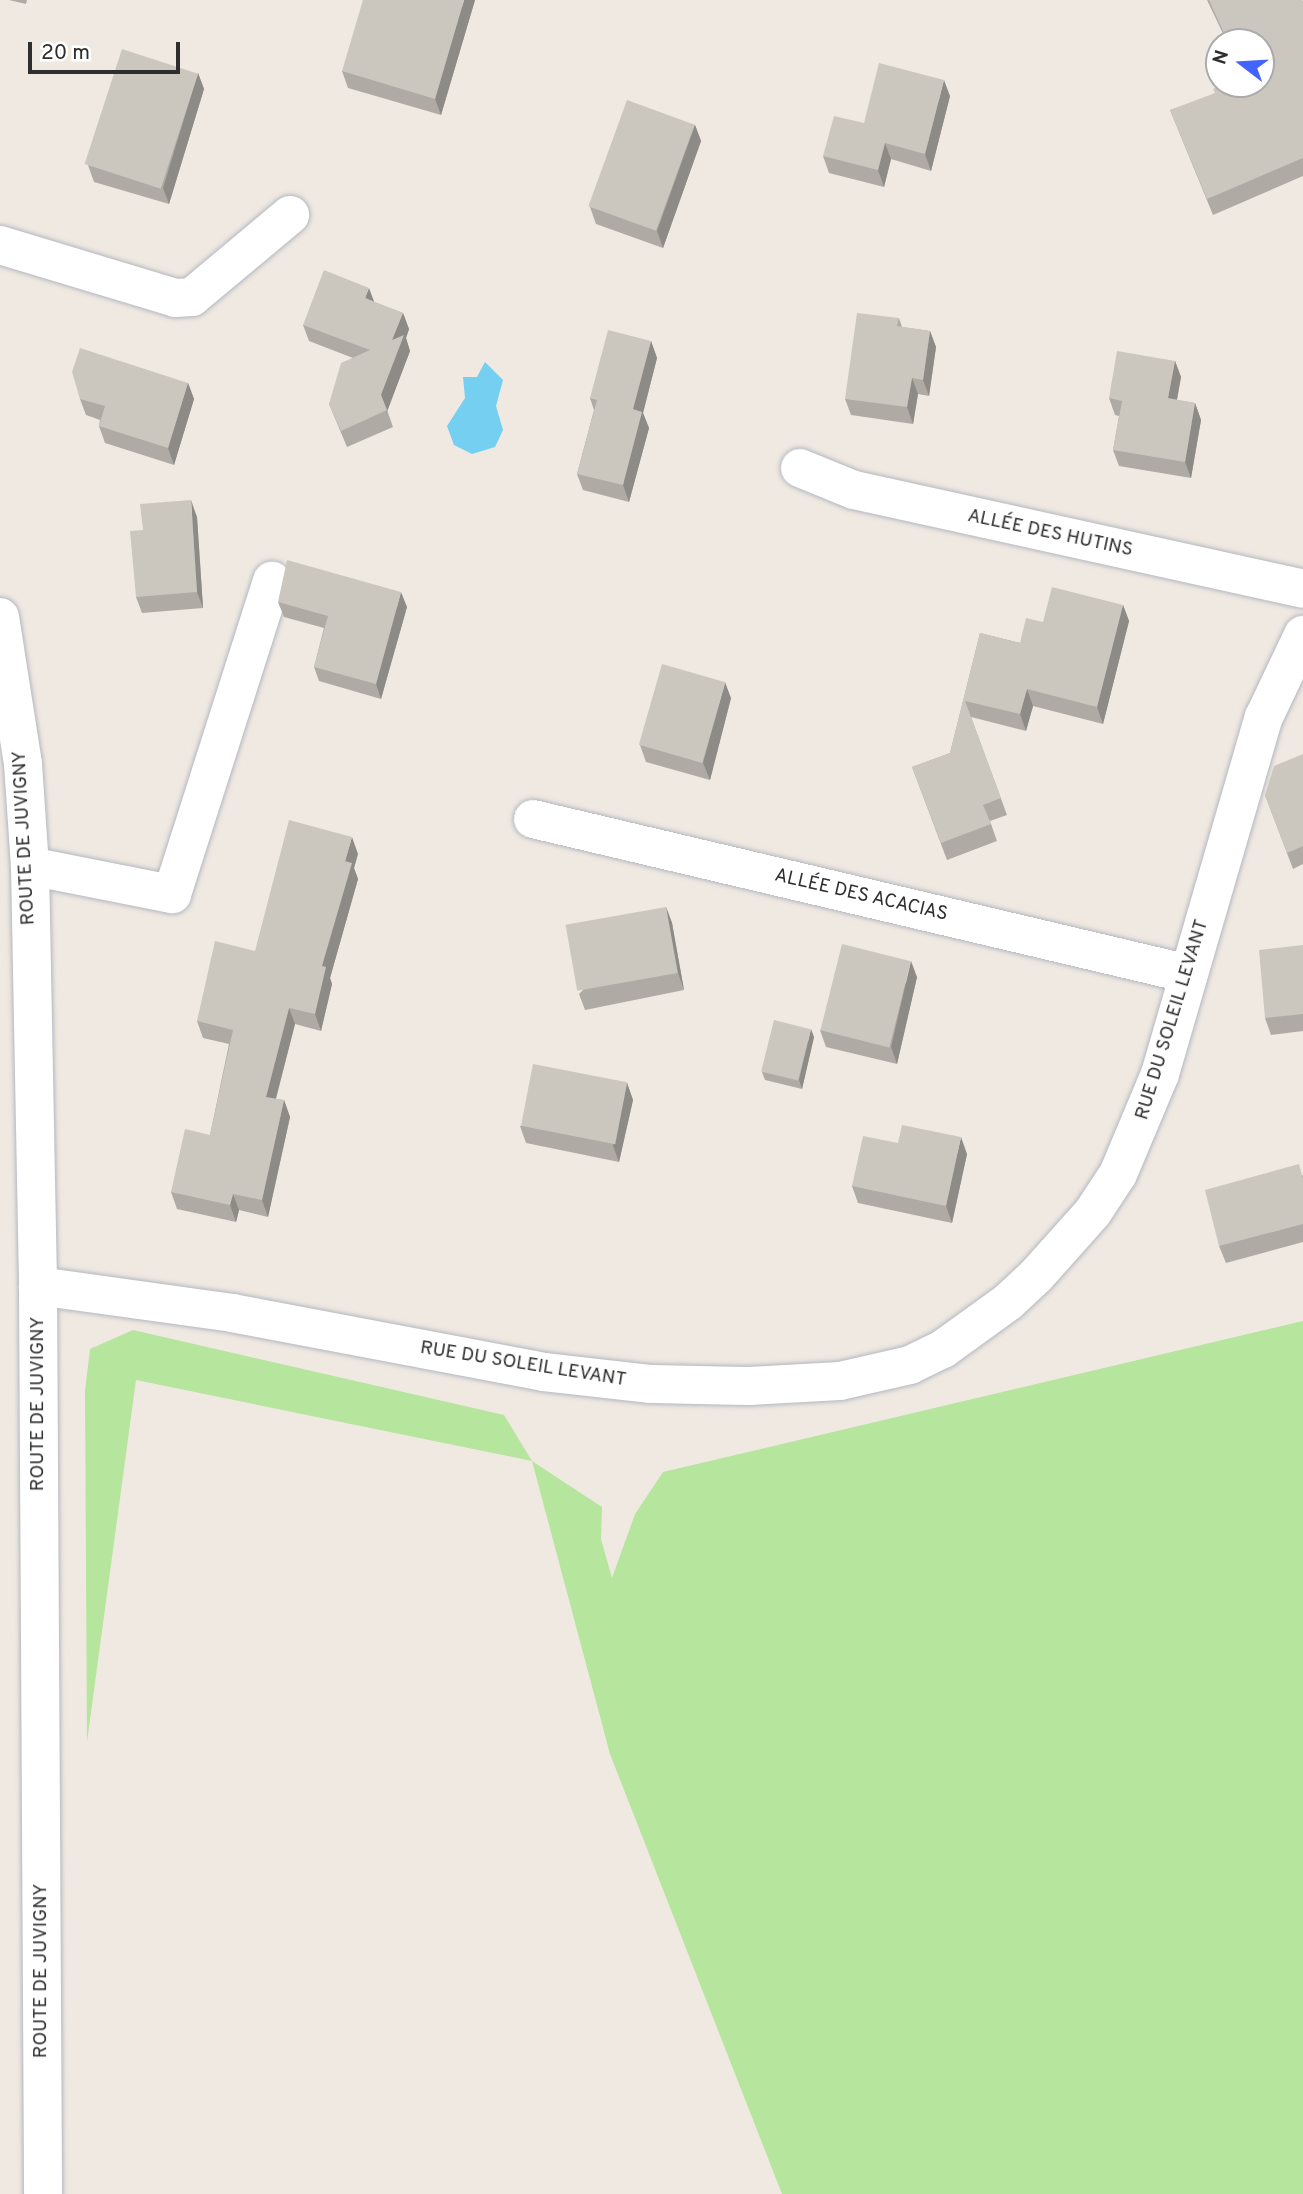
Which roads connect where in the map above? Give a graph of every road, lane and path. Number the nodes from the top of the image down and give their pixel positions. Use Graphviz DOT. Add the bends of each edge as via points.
graph roads {
  1 [pos="290,215"];
  2 [pos="0,245"];
  3 [pos="800,468"];
  4 [pos="272,581"];
  5 [pos="1303,589"];
  6 [pos="0,617"];
  7 [pos="1303,635"];
  8 [pos="533,818"];
  9 [pos="30,866"];
  10 [pos="1189,974"];
  11 [pos="38,1286"];
  12 [pos="43,2194"];
  1 -- 2 [label="street" via="192,297 175,298"];
  3 -- 5 [label="street, ALLÉE DES HUTINS" via="854,490"];
  4 -- 9 [label="street" via="172,894"];
  6 -- 9 [label="street, ROUTE DE JUVIGNY" via="23,764"];
  7 -- 10 [label="street, RUE DU SOLEIL LEVANT" via="1276,686 1255,742"];
  8 -- 10 [label="street, ALLÉE DES ACACIAS"];
  9 -- 11 [label="street, ROUTE DE JUVIGNY"];
  10 -- 11 [label="street, RUE DU SOLEIL LEVANT" via="1135,1138 1093,1212 1036,1276 981,1324 910,1365 873,1376 749,1386 604,1381 233,1312"];
  11 -- 12 [label="street, ROUTE DE JUVIGNY"];
}
